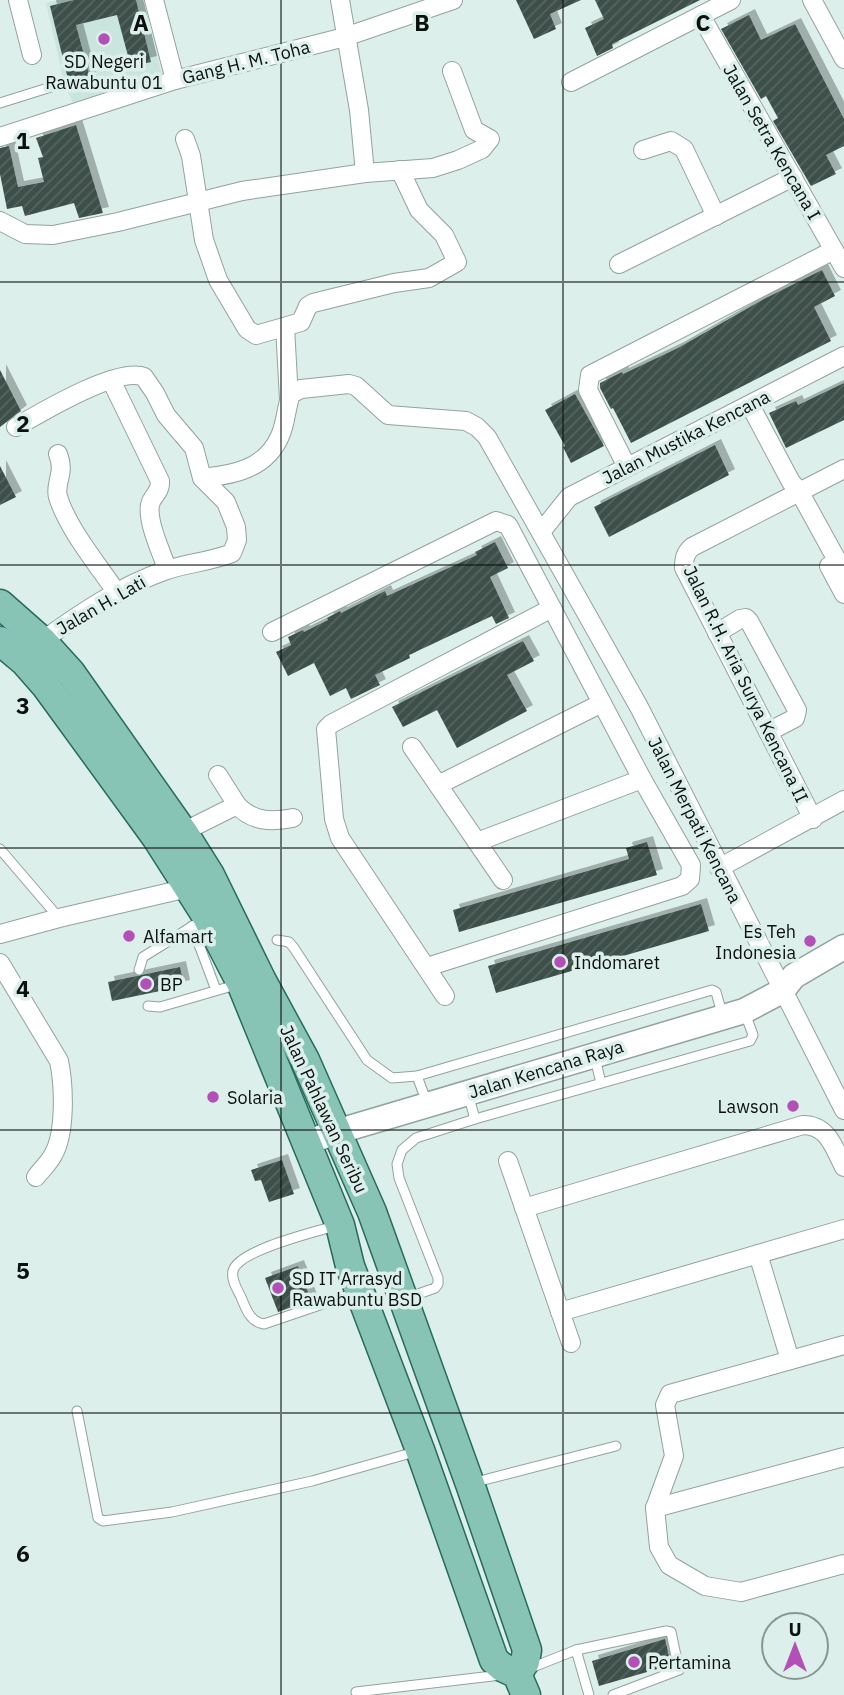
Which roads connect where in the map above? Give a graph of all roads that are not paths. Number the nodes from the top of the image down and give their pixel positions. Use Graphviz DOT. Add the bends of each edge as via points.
graph roads {
  1 [pos="18,0"];
  2 [pos="154,0"];
  3 [pos="340,0"];
  4 [pos="453,0"];
  5 [pos="731,0"];
  6 [pos="812,0"];
  7 [pos="701,16"];
  8 [pos="345,37"];
  9 [pos="32,54"];
  10 [pos="844,58"];
  11 [pos="452,71"];
  12 [pos="175,80"];
  13 [pos="570,82"];
  14 [pos="51,87"];
  15 [pos="0,103"];
  16 [pos="0,137"];
  17 [pos="185,139"];
  18 [pos="643,150"];
  19 [pos="400,170"];
  20 [pos="365,173"];
  21 [pos="793,177"];
  22 [pos="197,203"];
  23 [pos="716,216"];
  24 [pos="0,221"];
  25 [pos="834,250"];
  26 [pos="620,264"];
  27 [pos="844,268"];
  28 [pos="285,327"];
  29 [pos="844,356"];
  30 [pos="111,380"];
  31 [pos="289,399"];
  32 [pos="750,405"];
  33 [pos="16,427"];
  34 [pos="58,454"];
  35 [pos="627,467"];
  36 [pos="844,469"];
  37 [pos="202,478"];
  38 [pos="794,489"];
  39 [pos="541,533"];
  40 [pos="167,569"];
  41 [pos="844,573"];
  42 [pos="117,593"];
  43 [pos="844,594"];
  44 [pos="0,604"];
  45 [pos="552,608"];
  46 [pos="272,632"];
  47 [pos="717,633"];
  48 [pos="0,641"];
  49 [pos="42,641"];
  50 [pos="602,703"];
  51 [pos="639,707"];
  52 [pos="84,715"];
  53 [pos="639,730"];
  54 [pos="768,732"];
  55 [pos="622,739"];
  56 [pos="412,747"];
  57 [pos="659,747"];
  58 [pos="218,775"];
  59 [pos="642,779"];
  60 [pos="438,785"];
  61 [pos="844,800"];
  62 [pos="237,805"];
  63 [pos="293,818"];
  64 [pos="813,819"];
  65 [pos="183,832"];
  66 [pos="477,842"];
  67 [pos="0,849"];
  68 [pos="719,868"];
  69 [pos="503,880"];
  70 [pos="188,888"];
  71 [pos="59,918"];
  72 [pos="200,922"];
  73 [pos="0,934"];
  74 [pos="277,940"];
  75 [pos="844,947"];
  76 [pos="0,963"];
  77 [pos="844,966"];
  78 [pos="427,967"];
  79 [pos="138,970"];
  80 [pos="228,987"];
  81 [pos="782,991"];
  82 [pos="445,996"];
  83 [pos="148,1006"];
  84 [pos="734,1014"];
  85 [pos="594,1055"];
  86 [pos="418,1076"];
  87 [pos="601,1083"];
  88 [pos="467,1093"];
  89 [pos="843,1103"];
  90 [pos="427,1104"];
  91 [pos="475,1119"];
  92 [pos="336,1132"];
  93 [pos="308,1142"];
  94 [pos="508,1161"];
  95 [pos="844,1167"];
  96 [pos="36,1177"];
  97 [pos="524,1208"];
  98 [pos="340,1225"];
  99 [pos="844,1229"];
  100 [pos="758,1254"];
  101 [pos="360,1292"];
  102 [pos="402,1299"];
  103 [pos="560,1312"];
  104 [pos="571,1343"];
  105 [pos="844,1345"];
  106 [pos="790,1360"];
  107 [pos="77,1411"];
  108 [pos="616,1446"];
  109 [pos="420,1450"];
  110 [pos="844,1457"];
  111 [pos="470,1484"];
  112 [pos="655,1508"];
  113 [pos="844,1564"];
  114 [pos="576,1650"];
  115 [pos="521,1684"];
  116 [pos="356,1692"];
  117 [pos="589,1695"];
  118 [pos="614,1695"];
  1 -- 9 [label="street"];
  2 -- 12 [label="street"];
  3 -- 8 [label="street"];
  4 -- 8 [label="street, Gang H. M. Toha"];
  5 -- 7 [label="street"];
  6 -- 10 [label="street"];
  7 -- 13 [label="street"];
  7 -- 21 [label="street, Jalan Setra Kencana I"];
  8 -- 12 [label="street, Gang H. M. Toha"];
  8 -- 20 [label="street"];
  11 -- 19 [label="street" via="474,130 490,139 482,149 458,160 433,168"];
  12 -- 16 [label="street, Gang H. M. Toha"];
  14 -- 15 [label="lane"];
  17 -- 22 [label="street"];
  18 -- 23 [label="street" via="671,141 684,149"];
  19 -- 20 [label="street"];
  19 -- 28 [label="street" via="419,210 444,235 457,262 429,278 313,303 301,322"];
  20 -- 22 [label="street" via="242,191"];
  21 -- 23 [label="street"];
  21 -- 25 [label="street, Jalan Setra Kencana I"];
  22 -- 24 [label="street" via="53,235 25,234"];
  22 -- 28 [label="street" via="218,279 247,329 256,335"];
  23 -- 26 [label="street"];
  25 -- 27 [label="street, Jalan Setra Kencana I"];
  25 -- 35 [label="street" via="590,375 588,390"];
  28 -- 31 [label="street"];
  29 -- 32 [label="street, Jalan Mustika Kencana"];
  30 -- 33 [label="street, Jalan H. Lati"];
  30 -- 37 [label="street, Jalan H. Lati" via="132,374 144,377 166,415 194,448"];
  30 -- 40 [label="street" via="160,481 150,517"];
  31 -- 37 [label="street" via="280,437 265,457 237,474"];
  31 -- 39 [label="street, Jalan Merpati Kencana" via="301,388 342,383 356,386 388,415 466,421 487,437"];
  32 -- 35 [label="street, Jalan Mustika Kencana"];
  32 -- 38 [label="street"];
  34 -- 42 [label="street" via="62,466 58,496"];
  35 -- 39 [label="street, Jalan Mustika Kencana" via="569,497"];
  36 -- 38 [label="street"];
  37 -- 40 [label="street, Jalan H. Lati" via="226,502 236,527 236,548"];
  38 -- 41 [label="street"];
  38 -- 43 [label="street"];
  38 -- 47 [label="street, Jalan R.H. Aria Surya Kencana II" via="685,555 684,568"];
  39 -- 51 [label="street, Jalan Merpati Kencana"];
  40 -- 42 [label="street, Jalan H. Lati"];
  42 -- 49 [label="street, Jalan H. Lati"];
  44 -- 49 [label="main road, Jalan Pahlawan Seribu"];
  45 -- 46 [label="street" via="508,525 496,521"];
  45 -- 50 [label="street"];
  45 -- 78 [label="street" via="326,729 334,819 340,838"];
  47 -- 54 [label="street, Jalan R.H. Aria Surya Kencana II"];
  47 -- 54 [label="street" via="742,618 749,621 797,710 795,718"];
  48 -- 52 [label="main road, Jalan Pahlawan Seribu"];
  49 -- 52 [label="main road, Jalan Pahlawan Seribu" via="71,673"];
  50 -- 55 [label="street"];
  50 -- 60 [label="street"];
  51 -- 53 [label="street" via="634,716"];
  51 -- 57 [label="street, Jalan Merpati Kencana"];
  52 -- 65 [label="main road, Jalan Pahlawan Seribu"];
  52 -- 70 [label="main road, Jalan Pahlawan Seribu"];
  53 -- 55 [label="street"];
  53 -- 57 [label="street" via="649,744"];
  54 -- 64 [label="street, Jalan R.H. Aria Surya Kencana II"];
  55 -- 59 [label="street"];
  56 -- 60 [label="street"];
  57 -- 68 [label="street, Jalan Merpati Kencana"];
  58 -- 62 [label="street"];
  59 -- 66 [label="street"];
  59 -- 78 [label="street" via="691,865 690,879 682,886"];
  60 -- 66 [label="street"];
  61 -- 64 [label="street"];
  62 -- 63 [label="street" via="243,812 273,822"];
  62 -- 65 [label="street"];
  64 -- 68 [label="street"];
  65 -- 92 [label="main road, Jalan Pahlawan Seribu" via="305,1060"];
  66 -- 69 [label="street"];
  67 -- 71 [label="lane"];
  68 -- 81 [label="street, Jalan Merpati Kencana"];
  70 -- 71 [label="street"];
  70 -- 72 [label="main road, Jalan Pahlawan Seribu"];
  71 -- 73 [label="street"];
  72 -- 79 [label="lane" via="143,957"];
  72 -- 80 [label="main road, Jalan Pahlawan Seribu"];
  74 -- 86 [label="lane" via="294,948 367,1060 392,1078"];
  75 -- 81 [label="street, Jalan Kencana Raya" via="794,976"];
  76 -- 96 [label="street" via="59,1061 61,1072 59,1136 54,1155"];
  77 -- 81 [label="street, Jalan Kencana Raya" via="803,990"];
  78 -- 82 [label="street"];
  80 -- 83 [label="lane" via="160,1007"];
  80 -- 93 [label="main road, Jalan Pahlawan Seribu"];
  81 -- 84 [label="street, Jalan Kencana Raya"];
  81 -- 89 [label="street, Jalan Merpati Kencana"];
  84 -- 85 [label="street, Jalan Kencana Raya"];
  84 -- 86 [label="lane" via="712,990"];
  84 -- 87 [label="lane" via="753,1035 750,1041"];
  85 -- 87 [label="lane"];
  85 -- 88 [label="street, Jalan Kencana Raya"];
  86 -- 90 [label="lane"];
  87 -- 91 [label="lane"];
  88 -- 90 [label="street, Jalan Kencana Raya"];
  88 -- 91 [label="lane"];
  90 -- 92 [label="street, Jalan Kencana Raya"];
  91 -- 102 [label="lane" via="416,1139 402,1150 399,1178 439,1284"];
  92 -- 93 [label="street, Jalan Kencana Raya"];
  92 -- 102 [label="main road, Jalan Pahlawan Seribu" via="372,1212"];
  93 -- 98 [label="main road, Jalan Pahlawan Seribu"];
  94 -- 97 [label="street"];
  95 -- 97 [label="street" via="821,1128 803,1125"];
  97 -- 103 [label="street"];
  98 -- 101 [label="main road, Jalan Pahlawan Seribu"];
  98 -- 101 [label="lane" via="256,1251 239,1261 233,1280 247,1312 264,1324"];
  99 -- 100 [label="street"];
  100 -- 103 [label="street"];
  100 -- 106 [label="street"];
  101 -- 109 [label="main road, Jalan Pahlawan Seribu"];
  102 -- 111 [label="main road, Jalan Pahlawan Seribu"];
  103 -- 104 [label="street"];
  105 -- 106 [label="street"];
  106 -- 112 [label="street" via="667,1397 674,1456"];
  107 -- 109 [label="lane" via="98,1518 103,1521 173,1512 312,1481"];
  108 -- 111 [label="lane"];
  109 -- 115 [label="main road, Jalan Pahlawan Seribu" via="494,1660"];
  110 -- 112 [label="street"];
  111 -- 115 [label="main road, Jalan Pahlawan Seribu" via="527,1650"];
  112 -- 113 [label="street" via="664,1559 705,1586 741,1592"];
  114 -- 115 [label="lane"];
  114 -- 117 [label="lane"];
  114 -- 118 [label="lane" via="671,1632 679,1670"];
  115 -- 116 [label="lane"];
}
